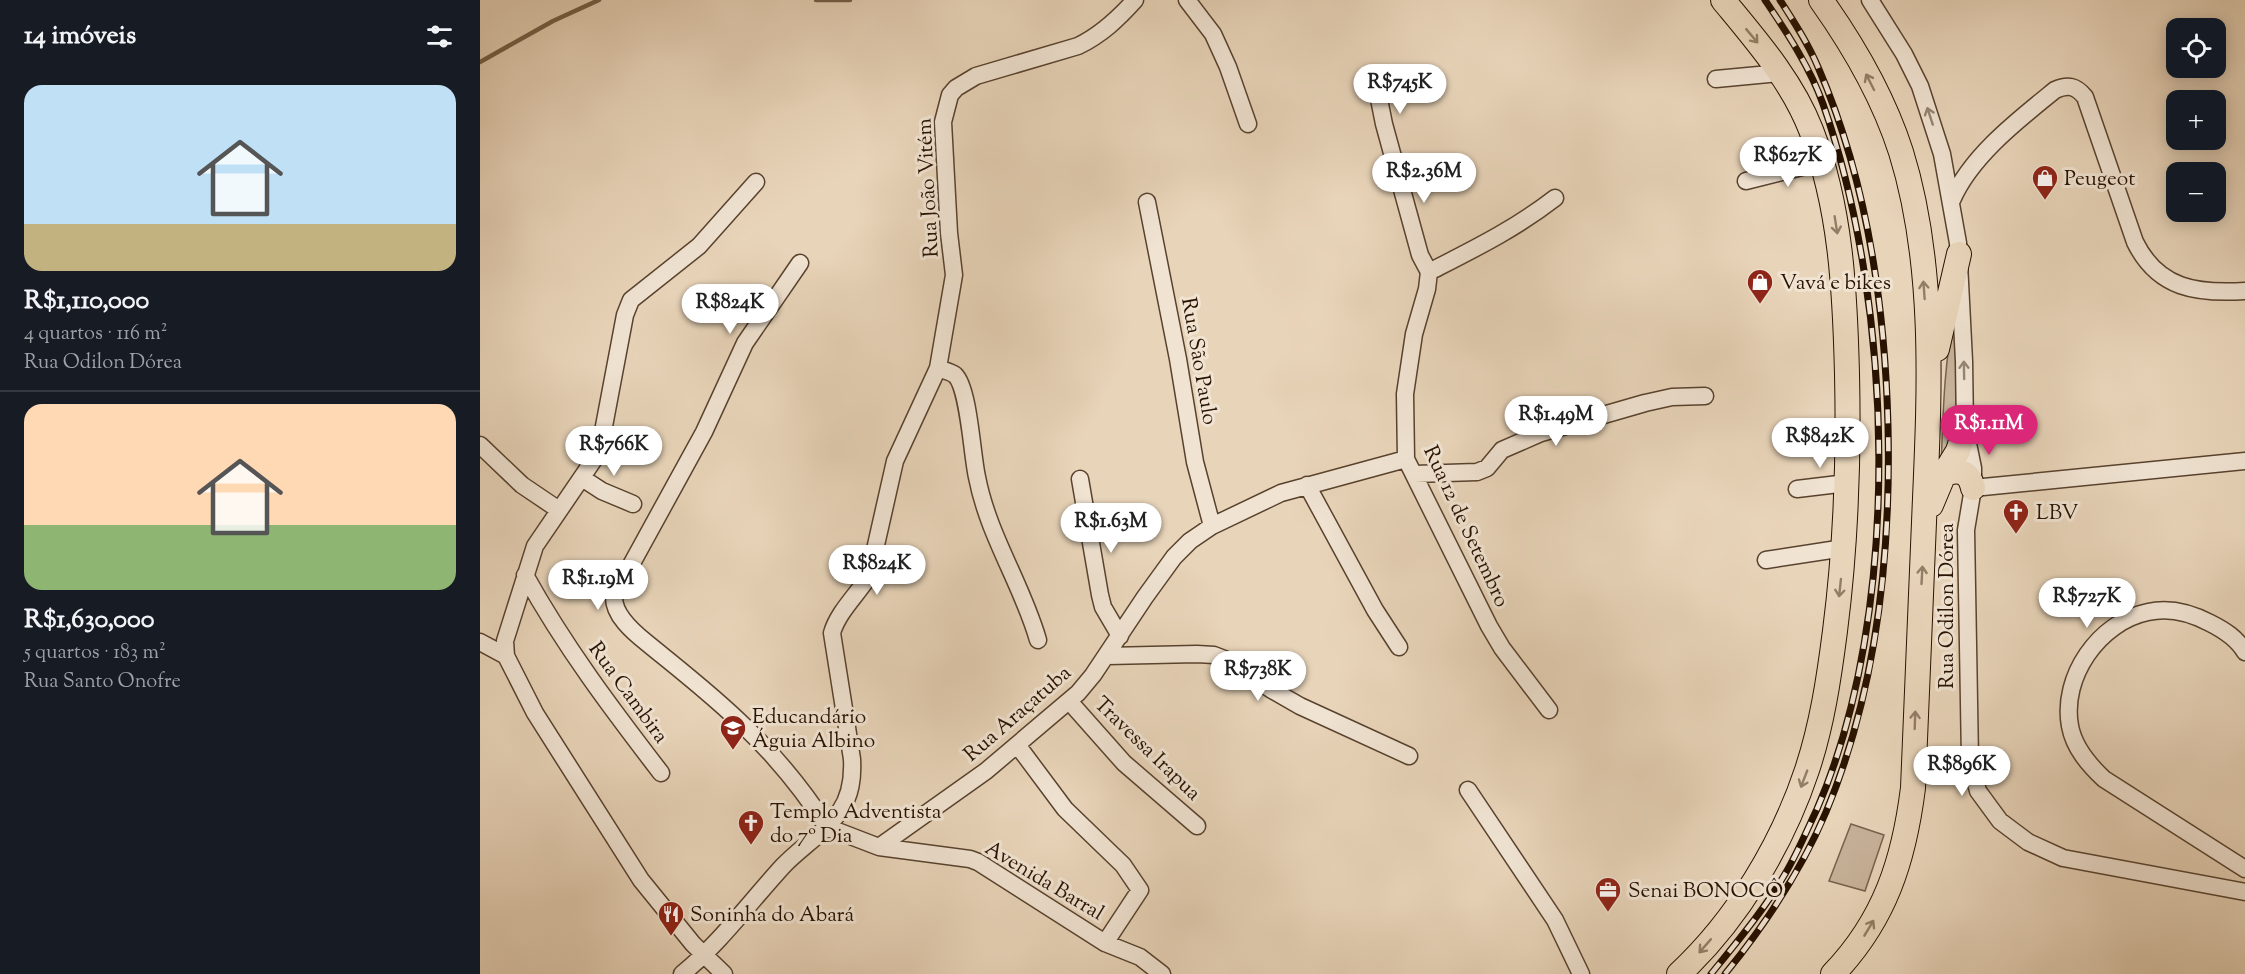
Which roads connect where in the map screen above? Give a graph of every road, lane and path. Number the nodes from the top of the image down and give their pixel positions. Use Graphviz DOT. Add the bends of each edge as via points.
graph roads {
  1 [pos="1135,0"];
  2 [pos="1187,0"];
  3 [pos="1723,0"];
  4 [pos="1821,0"];
  5 [pos="1870,0"];
  6 [pos="1780,73"];
  7 [pos="1716,79"];
  8 [pos="1377,89"];
  9 [pos="1248,124"];
  10 [pos="1942,154"];
  11 [pos="1982,154"];
  12 [pos="1822,162"];
  13 [pos="1746,181"];
  14 [pos="756,182"];
  15 [pos="1556,198"];
  16 [pos="1952,200"];
  17 [pos="1147,202"];
  18 [pos="1959,254"];
  19 [pos="800,263"];
  20 [pos="1429,272"];
  21 [pos="2245,291"];
  22 [pos="938,368"];
  23 [pos="1929,390"];
  24 [pos="1705,396"];
  25 [pos="1965,429"];
  26 [pos="480,445"];
  27 [pos="1407,459"];
  28 [pos="2245,461"];
  29 [pos="1415,474"];
  30 [pos="1944,474"];
  31 [pos="582,478"];
  32 [pos="1080,478"];
  33 [pos="1848,483"];
  34 [pos="1306,486"];
  35 [pos="1973,488"];
  36 [pos="1797,489"];
  37 [pos="633,504"];
  38 [pos="559,510"];
  39 [pos="1924,521"];
  40 [pos="1212,526"];
  41 [pos="1844,548"];
  42 [pos="1766,560"];
  43 [pos="525,575"];
  44 [pos="1120,636"];
  45 [pos="1038,640"];
  46 [pos="480,642"];
  47 [pos="1399,647"];
  48 [pos="2245,652"];
  49 [pos="506,656"];
  50 [pos="1107,656"];
  51 [pos="1069,701"];
  52 [pos="1549,710"];
  53 [pos="1018,746"];
  54 [pos="1410,756"];
  55 [pos="661,773"];
  56 [pos="1467,790"];
  57 [pos="1197,826"];
  58 [pos="827,827"];
  59 [pos="879,847"];
  60 [pos="2245,869"];
  61 [pos="2245,892"];
  62 [pos="1105,943"];
  63 [pos="703,955"];
  64 [pos="682,974"];
  65 [pos="724,974"];
  66 [pos="1162,974"];
  67 [pos="1581,974"];
  68 [pos="1679,974"];
  69 [pos="1833,974"];
  1 -- 22 [label="street, Rua João Vitém" via="1104,32 1088,42 976,76 950,94 943,122 954,275"];
  2 -- 9 [label="street" via="1213,34"];
  3 -- 6 [label="highway, one-way"];
  23 -- 4 [label="highway, one-way" via="1925,286 1918,228 1900,151 1869,80"];
  10 -- 5 [label="street, Rua Odilon Dórea, one-way" via="1920,86"];
  6 -- 7 [label="street"];
  6 -- 12 [label="highway" via="1811,130"];
  8 -- 20 [label="street" via="1420,255"];
  10 -- 11 [label="street" via="1964,162"];
  10 -- 16 [label="street, Rua Odilon Dórea"];
  11 -- 16 [label="street"];
  11 -- 21 [label="street" via="2055,90 2073,87 2085,97 2135,242 2153,270 2199,291"];
  12 -- 13 [label="street"];
  12 -- 33 [label="highway, one-way" via="1833,207 1842,281"];
  14 -- 31 [label="street" via="699,246 632,300 601,442"];
  15 -- 20 [label="street" via="1498,238"];
  16 -- 18 [label="street, Rua Odilon Dórea"];
  17 -- 40 [label="street, Rua São Paulo" via="1195,462"];
  18 -- 23 [label="highway"];
  25 -- 18 [label="street, Rua Odilon Dórea, one-way"];
  19 -- 58 [label="street" via="745,343 704,432 614,602 615,609 635,633 746,728 809,800"];
  20 -- 27 [label="street, Rua 12 de Setembro" via="1405,394"];
  22 -- 45 [label="street" via="954,374 964,392 984,507"];
  22 -- 58 [label="street, Rua João Vitém" via="895,461 868,576 834,624 832,633 853,777 850,791"];
  23 -- 39 [label="highway"];
  24 -- 29 [label="street" via="1645,403 1541,433 1502,450 1487,468 1477,472"];
  25 -- 30 [label="highway"];
  25 -- 35 [label="street, Rua Odilon Dórea"];
  26 -- 38 [label="street" via="522,485"];
  27 -- 29 [label="street, Rua 12 de Setembro"];
  27 -- 34 [label="street, Rua Araçatuba"];
  28 -- 35 [label="street"];
  29 -- 52 [label="street, Rua 12 de Setembro" via="1489,626"];
  30 -- 35 [label="highway" via="1963,472"];
  30 -- 39 [label="highway"];
  31 -- 37 [label="street"];
  31 -- 38 [label="street"];
  32 -- 44 [label="street" via="1103,607"];
  33 -- 36 [label="street"];
  33 -- 41 [label="highway"];
  34 -- 40 [label="street, Rua Araçatuba" via="1281,493"];
  34 -- 47 [label="street"];
  35 -- 61 [label="street, Rua Odilon Dórea" via="1966,530 1970,760 1978,791 2000,821 2028,842 2063,858"];
  38 -- 43 [label="street" via="539,536"];
  69 -- 39 [label="highway, one-way" via="1865,935 1883,905 1896,874 1909,819"];
  40 -- 44 [label="street, Rua Araçatuba" via="1174,557"];
  41 -- 42 [label="street"];
  41 -- 68 [label="highway, one-way" via="1824,706 1807,770 1784,826 1753,882 1709,942"];
  43 -- 49 [label="street" via="505,642"];
  43 -- 55 [label="street, Rua Cambira" via="573,656"];
  44 -- 50 [label="street, Rua Araçatuba"];
  46 -- 49 [label="street"];
  48 -- 60 [label="street" via="2230,634 2196,616 2163,610 2147,612 2130,618 2095,645 2073,680 2069,708 2076,743 2104,779"];
  49 -- 63 [label="street" via="535,713 641,880"];
  50 -- 51 [label="street, Rua Araçatuba"];
  50 -- 54 [label="street" via="1197,654 1227,660 1300,706"];
  51 -- 53 [label="street, Rua Araçatuba"];
  51 -- 57 [label="street, Travessa Irapua" via="1124,763"];
  53 -- 59 [label="street, Rua Araçatuba"];
  53 -- 62 [label="street" via="1065,809 1123,866 1140,890"];
  56 -- 67 [label="street" via="1555,920"];
  58 -- 59 [label="street, Avenida Barral"];
  58 -- 63 [label="street, Rua João Vitém" via="784,865"];
  59 -- 62 [label="street, Avenida Barral" via="978,862"];
  62 -- 66 [label="street, Avenida Barral" via="1140,957"];
  63 -- 64 [label="street, Rua João Vitém"];
  63 -- 65 [label="street"];
}
